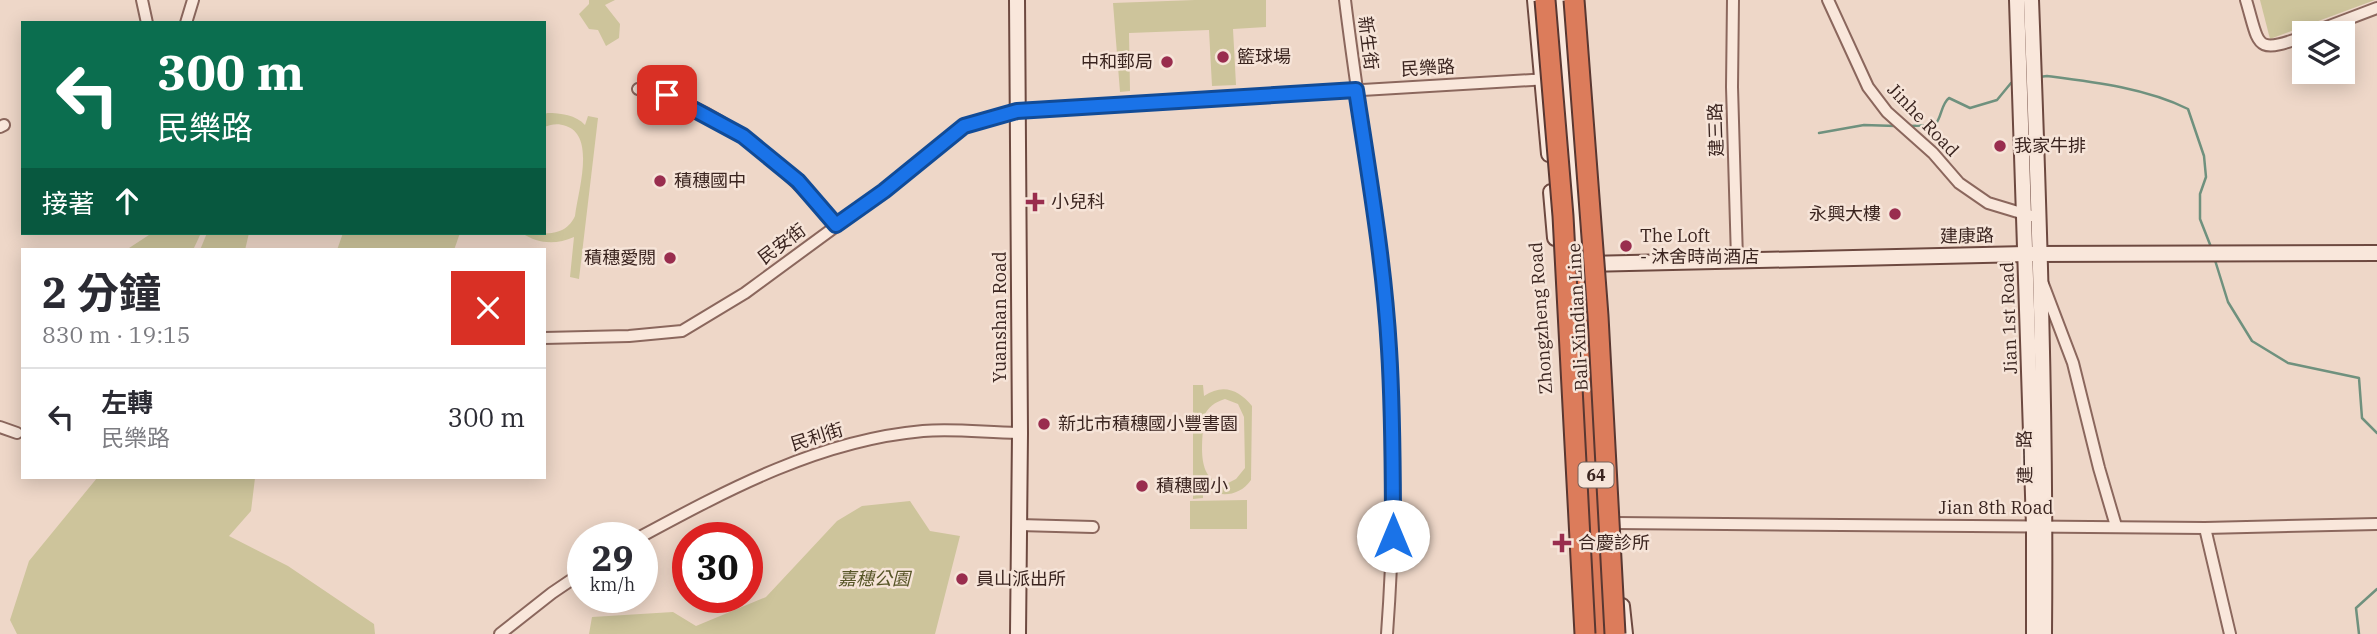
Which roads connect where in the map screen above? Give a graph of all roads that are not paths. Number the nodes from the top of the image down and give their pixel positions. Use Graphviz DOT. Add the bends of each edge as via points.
graph roads {
  1 [pos="142,0"];
  2 [pos="193,0"];
  3 [pos="1017,0"];
  4 [pos="1345,0"];
  5 [pos="1535,0"];
  6 [pos="1545,0"];
  7 [pos="1554,0"];
  8 [pos="1559,0"];
  9 [pos="1565,0"];
  10 [pos="1574,0"];
  11 [pos="1583,0"];
  12 [pos="1733,0"];
  13 [pos="1828,0"];
  14 [pos="2017,0"];
  15 [pos="2031,0"];
  16 [pos="2246,0"];
  17 [pos="2377,8"];
  18 [pos="147,21"];
  19 [pos="187,21"];
  20 [pos="2343,21"];
  21 [pos="2292,41"];
  22 [pos="1589,78"];
  23 [pos="1567,79"];
  24 [pos="1542,80"];
  25 [pos="2027,80"];
  26 [pos="638,89"];
  27 [pos="1356,90"];
  28 [pos="1017,111"];
  29 [pos="2032,216"];
  30 [pos="836,225"];
  31 [pos="2377,253"];
  32 [pos="2033,254"];
  33 [pos="1737,259"];
  34 [pos="1581,264"];
  35 [pos="1602,264"];
  36 [pos="1557,265"];
  37 [pos="2040,278"];
  38 [pos="546,338"];
  39 [pos="0,427"];
  40 [pos="18,433"];
  41 [pos="1020,433"];
  42 [pos="1605,523"];
  43 [pos="2377,524"];
  44 [pos="1019,525"];
  45 [pos="2040,526"];
  46 [pos="2116,526"];
  47 [pos="1093,527"];
  48 [pos="2205,527"];
  49 [pos="658,528"];
  50 [pos="567,583"];
  51 [pos="500,634"];
  52 [pos="1018,634"];
  53 [pos="1387,634"];
  54 [pos="1577,634"];
  55 [pos="1585,634"];
  56 [pos="1593,634"];
  57 [pos="1603,634"];
  58 [pos="1615,634"];
  59 [pos="1625,634"];
  60 [pos="2034,634"];
  61 [pos="2044,634"];
  62 [pos="2230,634"];
  1 -- 18 [label="street"];
  2 -- 19 [label="street"];
  3 -- 28 [label="street, Yuanshan Road"];
  4 -- 27 [label="street, 新生街"];
  5 -- 24 [label="street, Zhongzheng Road"];
  6 -- 55 [label="highway, bridge" via="1563,216"];
  7 -- 56 [label="highway, Bali-Xindian Line / 64" via="1573,217"];
  8 -- 23 [label="street"];
  9 -- 57 [label="highway, Bali-Xindian Line / 64" via="1588,315"];
  10 -- 58 [label="highway, bridge" via="1598,316"];
  11 -- 22 [label="street"];
  12 -- 33 [label="street, 建三路"];
  13 -- 29 [label="street, Jinhe Road" via="1868,88 1887,112 1959,183 1988,204"];
  14 -- 25 [label="street"];
  15 -- 25 [label="street"];
  16 -- 21 [label="street" via="2259,42 2276,47"];
  17 -- 20 [label="street"];
  22 -- 23 [label="street, 民樂路"];
  22 -- 35 [label="street"];
  23 -- 24 [label="street, 民樂路"];
  23 -- 34 [label="street"];
  24 -- 27 [label="street, 民樂路"];
  24 -- 36 [label="street, Zhongzheng Road"];
  25 -- 29 [label="street"];
  26 -- 30 [label="street" via="674,98 743,136 798,181"];
  27 -- 28 [label="street, 民樂路"];
  27 -- 53 [label="street, 新生街" via="1389,347 1393,536"];
  28 -- 30 [label="street, 民安街" via="964,126"];
  28 -- 41 [label="street, Yuanshan Road"];
  29 -- 32 [label="street, Jian 1st Road"];
  30 -- 38 [label="street, 民安街" via="745,293 682,331"];
  31 -- 32 [label="street, 建康路"];
  32 -- 33 [label="street, 建康路"];
  32 -- 37 [label="street, Jian 1st Road"];
  32 -- 45 [label="street, Jian 1st Road"];
  33 -- 35 [label="street, 建康路"];
  34 -- 35 [label="street, 建康路"];
  34 -- 36 [label="street, 建康路"];
  34 -- 42 [label="highway"];
  35 -- 42 [label="street"];
  36 -- 54 [label="street, Zhongzheng Road"];
  37 -- 45 [label="street, 建一路"];
  37 -- 46 [label="street" via="2073,363"];
  39 -- 40 [label="street"];
  41 -- 44 [label="street, Yuanshan Road"];
  41 -- 49 [label="street, 民利街" via="923,431 818,452 747,481"];
  42 -- 45 [label="street, Jian 8th Road"];
  42 -- 57 [label="highway"];
  42 -- 59 [label="street"];
  43 -- 48 [label="street, Jian 8th Road"];
  44 -- 47 [label="street"];
  44 -- 52 [label="street, Yuanshan Road"];
  45 -- 46 [label="street, Jian 8th Road"];
  45 -- 60 [label="street, Jian 1st Road"];
  45 -- 61 [label="street, 建一路"];
  46 -- 48 [label="street, Jian 8th Road"];
  48 -- 62 [label="street"];
  50 -- 51 [label="street"];
}
